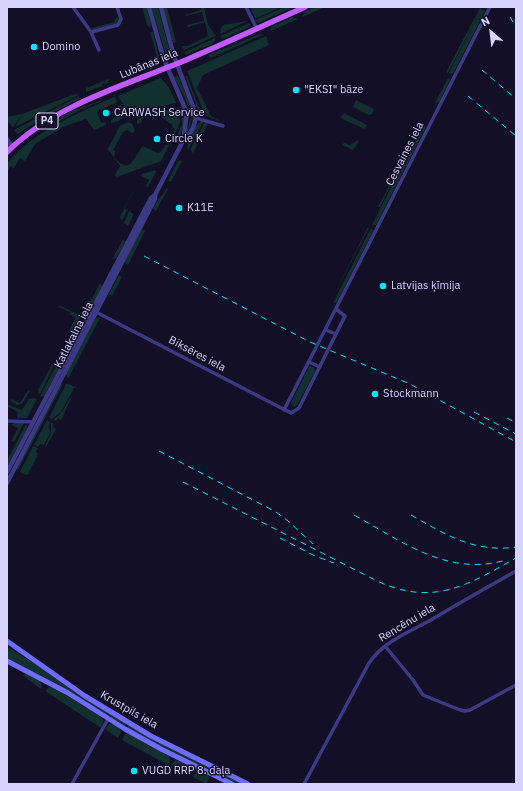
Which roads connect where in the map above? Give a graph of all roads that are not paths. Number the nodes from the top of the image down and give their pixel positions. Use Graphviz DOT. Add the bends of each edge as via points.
graph roads {
  1 [pos="73,7"];
  2 [pos="117,7"];
  3 [pos="149,7"];
  4 [pos="160,7"];
  5 [pos="246,7"];
  6 [pos="305,7"];
  7 [pos="490,7"];
  8 [pos="257,29"];
  9 [pos="91,32"];
  10 [pos="98,50"];
  11 [pos="177,64"];
  12 [pos="168,68"];
  13 [pos="196,118"];
  14 [pos="223,126"];
  15 [pos="7,139"];
  16 [pos="183,140"];
  17 [pos="12,147"];
  18 [pos="7,152"];
  19 [pos="155,194"];
  20 [pos="336,309"];
  21 [pos="91,310"];
  22 [pos="96,312"];
  23 [pos="326,330"];
  24 [pos="336,334"];
  25 [pos="309,362"];
  26 [pos="320,367"];
  27 [pos="284,410"];
  28 [pos="7,421"];
  29 [pos="33,422"];
  30 [pos="20,452"];
  31 [pos="7,472"];
  32 [pos="7,483"];
  33 [pos="516,571"];
  34 [pos="7,641"];
  35 [pos="7,645"];
  36 [pos="385,646"];
  37 [pos="7,661"];
  38 [pos="37,662"];
  39 [pos="516,685"];
  40 [pos="108,719"];
  41 [pos="72,784"];
  42 [pos="232,784"];
  43 [pos="248,784"];
  44 [pos="304,784"];
  1 -- 9 [label="street"];
  2 -- 9 [label="street" via="121,19 118,25"];
  3 -- 12 [label="street, Katlakalna iela"];
  4 -- 11 [label="street"];
  5 -- 8 [label="street"];
  6 -- 8 [label="main road, Lubānas iela / P4"];
  7 -- 20 [label="street, Cesvaines iela"];
  8 -- 11 [label="main road, Lubānas iela / P4"];
  9 -- 10 [label="street"];
  11 -- 12 [label="main road, Lubānas iela / P4"];
  11 -- 13 [label="street"];
  12 -- 16 [label="street, Katlakalna iela" via="187,113"];
  12 -- 17 [label="main road, Lubānas iela / P4" via="104,92 59,113"];
  13 -- 14 [label="street"];
  13 -- 16 [label="street, Katlakalna iela" via="189,136"];
  15 -- 17 [label="street"];
  16 -- 19 [label="street, Katlakalna iela"];
  17 -- 18 [label="main road, Lubānas iela / P4"];
  19 -- 21 [label="street, Katlakalna iela"];
  19 -- 22 [label="street, Katlakalna iela" via="155,199"];
  20 -- 23 [label="street, Cesvaines iela"];
  20 -- 24 [label="street" via="344,316"];
  21 -- 22 [label="street, Biksēres iela"];
  21 -- 29 [label="street, Katlakalna iela"];
  22 -- 27 [label="street, Biksēres iela"];
  22 -- 30 [label="street, Katlakalna iela"];
  23 -- 24 [label="street"];
  23 -- 25 [label="street, Cesvaines iela"];
  24 -- 26 [label="street"];
  25 -- 26 [label="street"];
  25 -- 27 [label="street, Cesvaines iela"];
  26 -- 27 [label="street, Biksēres iela" via="299,408 291,413"];
  28 -- 29 [label="street"];
  29 -- 30 [label="street, Katlakalna iela"];
  30 -- 31 [label="street, Katlakalna iela"];
  30 -- 32 [label="street, Katlakalna iela"];
  33 -- 36 [label="street, Rencēnu iela"];
  34 -- 38 [label="main road, Krustpils iela"];
  35 -- 38 [label="main road"];
  36 -- 39 [label="street" via="424,695 460,710 470,710"];
  36 -- 44 [label="street, Rencēnu iela" via="369,663"];
  37 -- 40 [label="main road, Krustpils iela" via="68,693"];
  38 -- 43 [label="main road, Krustpils iela" via="85,696 151,736"];
  40 -- 41 [label="street"];
  40 -- 42 [label="main road, Krustpils iela"];
}
